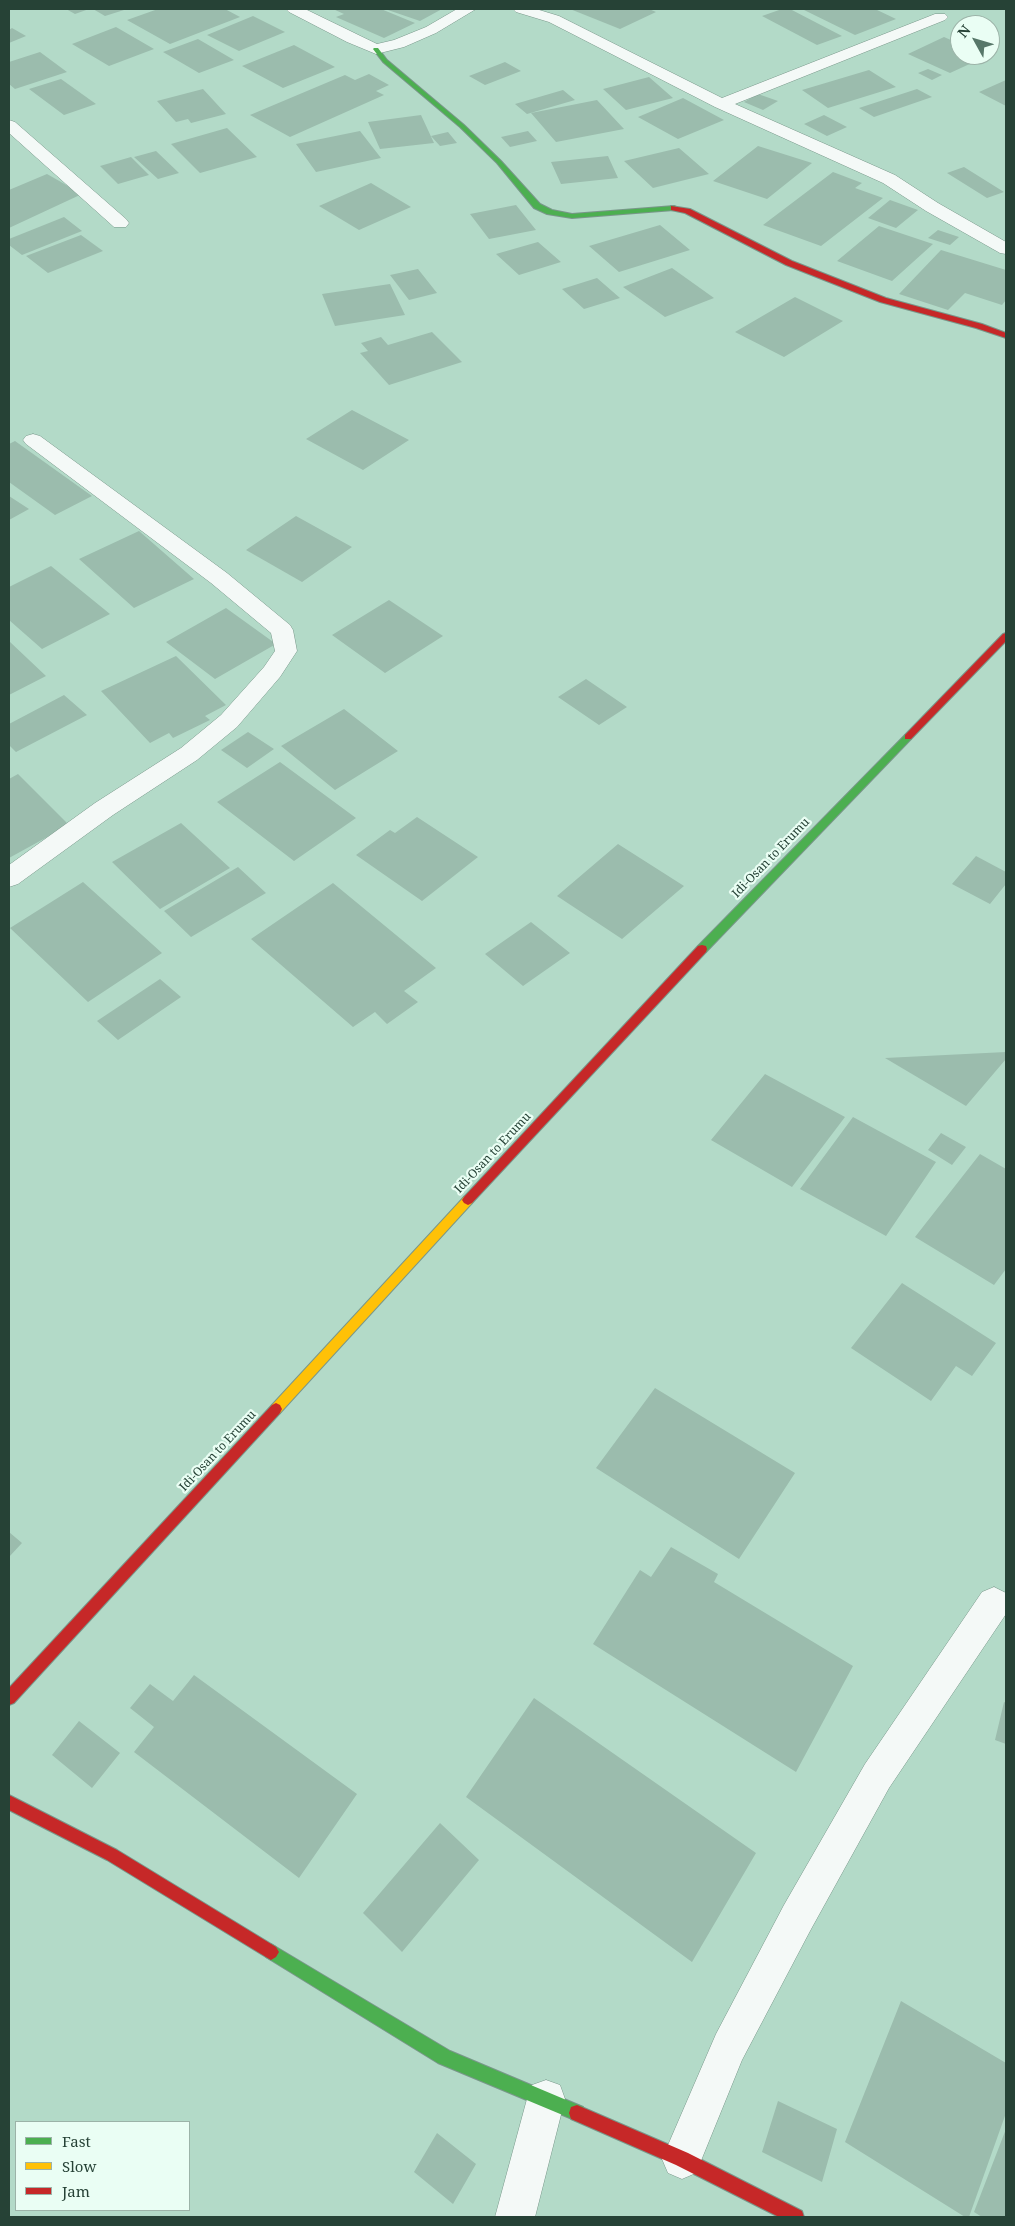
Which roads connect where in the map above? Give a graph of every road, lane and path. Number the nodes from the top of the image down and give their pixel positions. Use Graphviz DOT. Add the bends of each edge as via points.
graph roads {
  1 [pos="294,9"];
  2 [pos="468,9"];
  3 [pos="521,9"];
  4 [pos="940,18"];
  5 [pos="376,49"];
  6 [pos="721,104"];
  7 [pos="9,125"];
  8 [pos="120,223"];
  9 [pos="1006,248"];
  10 [pos="1006,336"];
  11 [pos="33,440"];
  12 [pos="1006,636"];
  13 [pos="9,878"];
  14 [pos="994,1603"];
  15 [pos="9,1698"];
  16 [pos="9,1802"];
  17 [pos="546,2098"];
  18 [pos="682,2159"];
  19 [pos="515,2217"];
  20 [pos="796,2217"];
  1 -- 5 [label="street"];
  2 -- 5 [label="street" via="399,44"];
  3 -- 6 [label="street" via="554,19"];
  4 -- 6 [label="street"];
  5 -- 10 [label="street" via="385,61 499,162 537,206 550,212 572,216 681,210 789,263 874,296"];
  6 -- 9 [label="street" via="889,179"];
  7 -- 8 [label="street"];
  11 -- 13 [label="street" via="211,572 282,630 286,652 229,721 196,748"];
  12 -- 15 [label="street, Idi-Osan to Erumu" via="654,998"];
  14 -- 18 [label="street" via="877,1776 797,1918 729,2047"];
  16 -- 17 [label="street" via="112,1855 444,2058"];
  17 -- 18 [label="street"];
  17 -- 19 [label="street"];
  18 -- 20 [label="street"];
}
